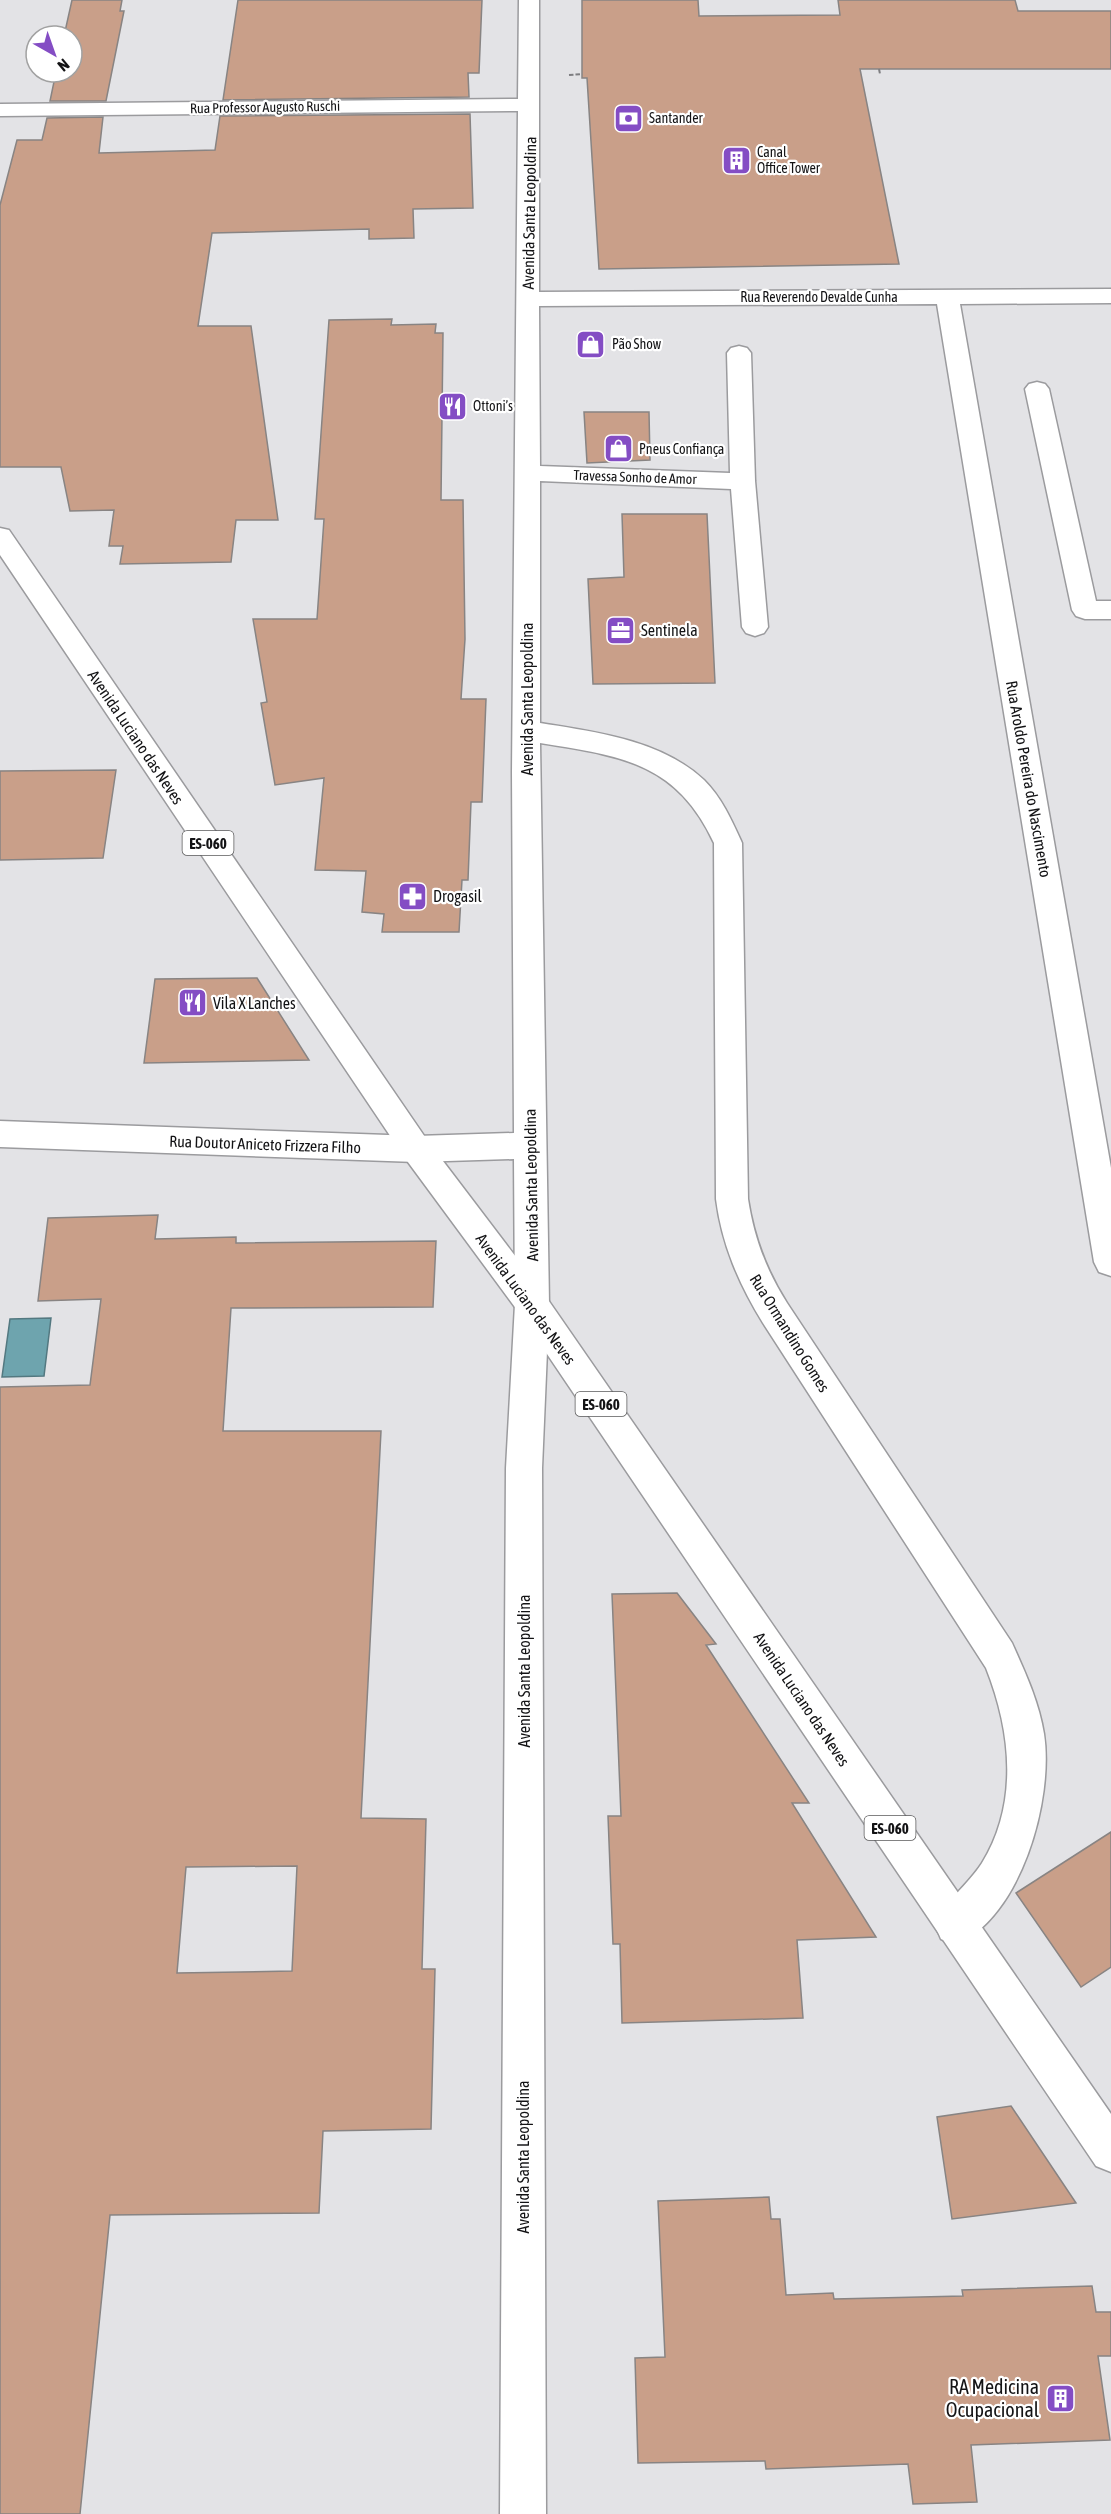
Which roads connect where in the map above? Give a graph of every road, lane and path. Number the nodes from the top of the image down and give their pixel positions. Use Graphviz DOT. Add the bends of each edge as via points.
graph roads {
  1 [pos="529,0"];
  2 [pos="879,69"];
  3 [pos="880,74"];
  4 [pos="529,105"];
  5 [pos="0,110"];
  6 [pos="1111,296"];
  7 [pos="948,297"];
  8 [pos="528,299"];
  9 [pos="739,353"];
  10 [pos="1038,389"];
  11 [pos="527,473"];
  12 [pos="743,481"];
  13 [pos="0,536"];
  14 [pos="1111,610"];
  15 [pos="755,627"];
  16 [pos="526,731"];
  17 [pos="0,1134"];
  18 [pos="530,1145"];
  19 [pos="416,1149"];
  20 [pos="1111,1262"];
  21 [pos="532,1304"];
  22 [pos="955,1925"];
  23 [pos="1111,2151"];
  24 [pos="523,2514"];
  1 -- 4 [label="street, Avenida Santa Leopoldina"];
  2 -- 3 [label="path"];
  4 -- 5 [label="street, Rua Professor Augusto Ruschi"];
  4 -- 8 [label="street, Avenida Santa Leopoldina"];
  6 -- 7 [label="street, Rua Reverendo Devalde Cunha"];
  7 -- 8 [label="street, Rua Reverendo Devalde Cunha"];
  7 -- 20 [label="street, Rua Aroldo Pereira do Nascimento"];
  8 -- 11 [label="street, Avenida Santa Leopoldina"];
  9 -- 12 [label="street"];
  10 -- 14 [label="street" via="1085,610"];
  11 -- 12 [label="street, Travessa Sonho de Amor"];
  11 -- 16 [label="street, Avenida Santa Leopoldina"];
  12 -- 15 [label="street"];
  13 -- 19 [label="street, Avenida Luciano das Neves / ES-060"];
  16 -- 18 [label="street, Avenida Santa Leopoldina"];
  16 -- 22 [label="street, Rua Ormandino Gomes" via="621,747 647,756 690,782 720,821 728,843 732,1199 740,1246 754,1280 999,1656 1016,1695 1025,1735 1026,1778 1020,1820 1006,1859 984,1894"];
  17 -- 19 [label="street, Rua Doutor Aniceto Frizzera Filho"];
  18 -- 19 [label="street, Rua Doutor Aniceto Frizzera Filho"];
  18 -- 21 [label="street, Avenida Santa Leopoldina"];
  19 -- 21 [label="street, Avenida Luciano das Neves / ES-060"];
  21 -- 22 [label="street, Avenida Luciano das Neves / ES-060"];
  21 -- 24 [label="street, Avenida Santa Leopoldina" via="524,1468"];
  22 -- 23 [label="street, Avenida Luciano das Neves / ES-060"];
}
